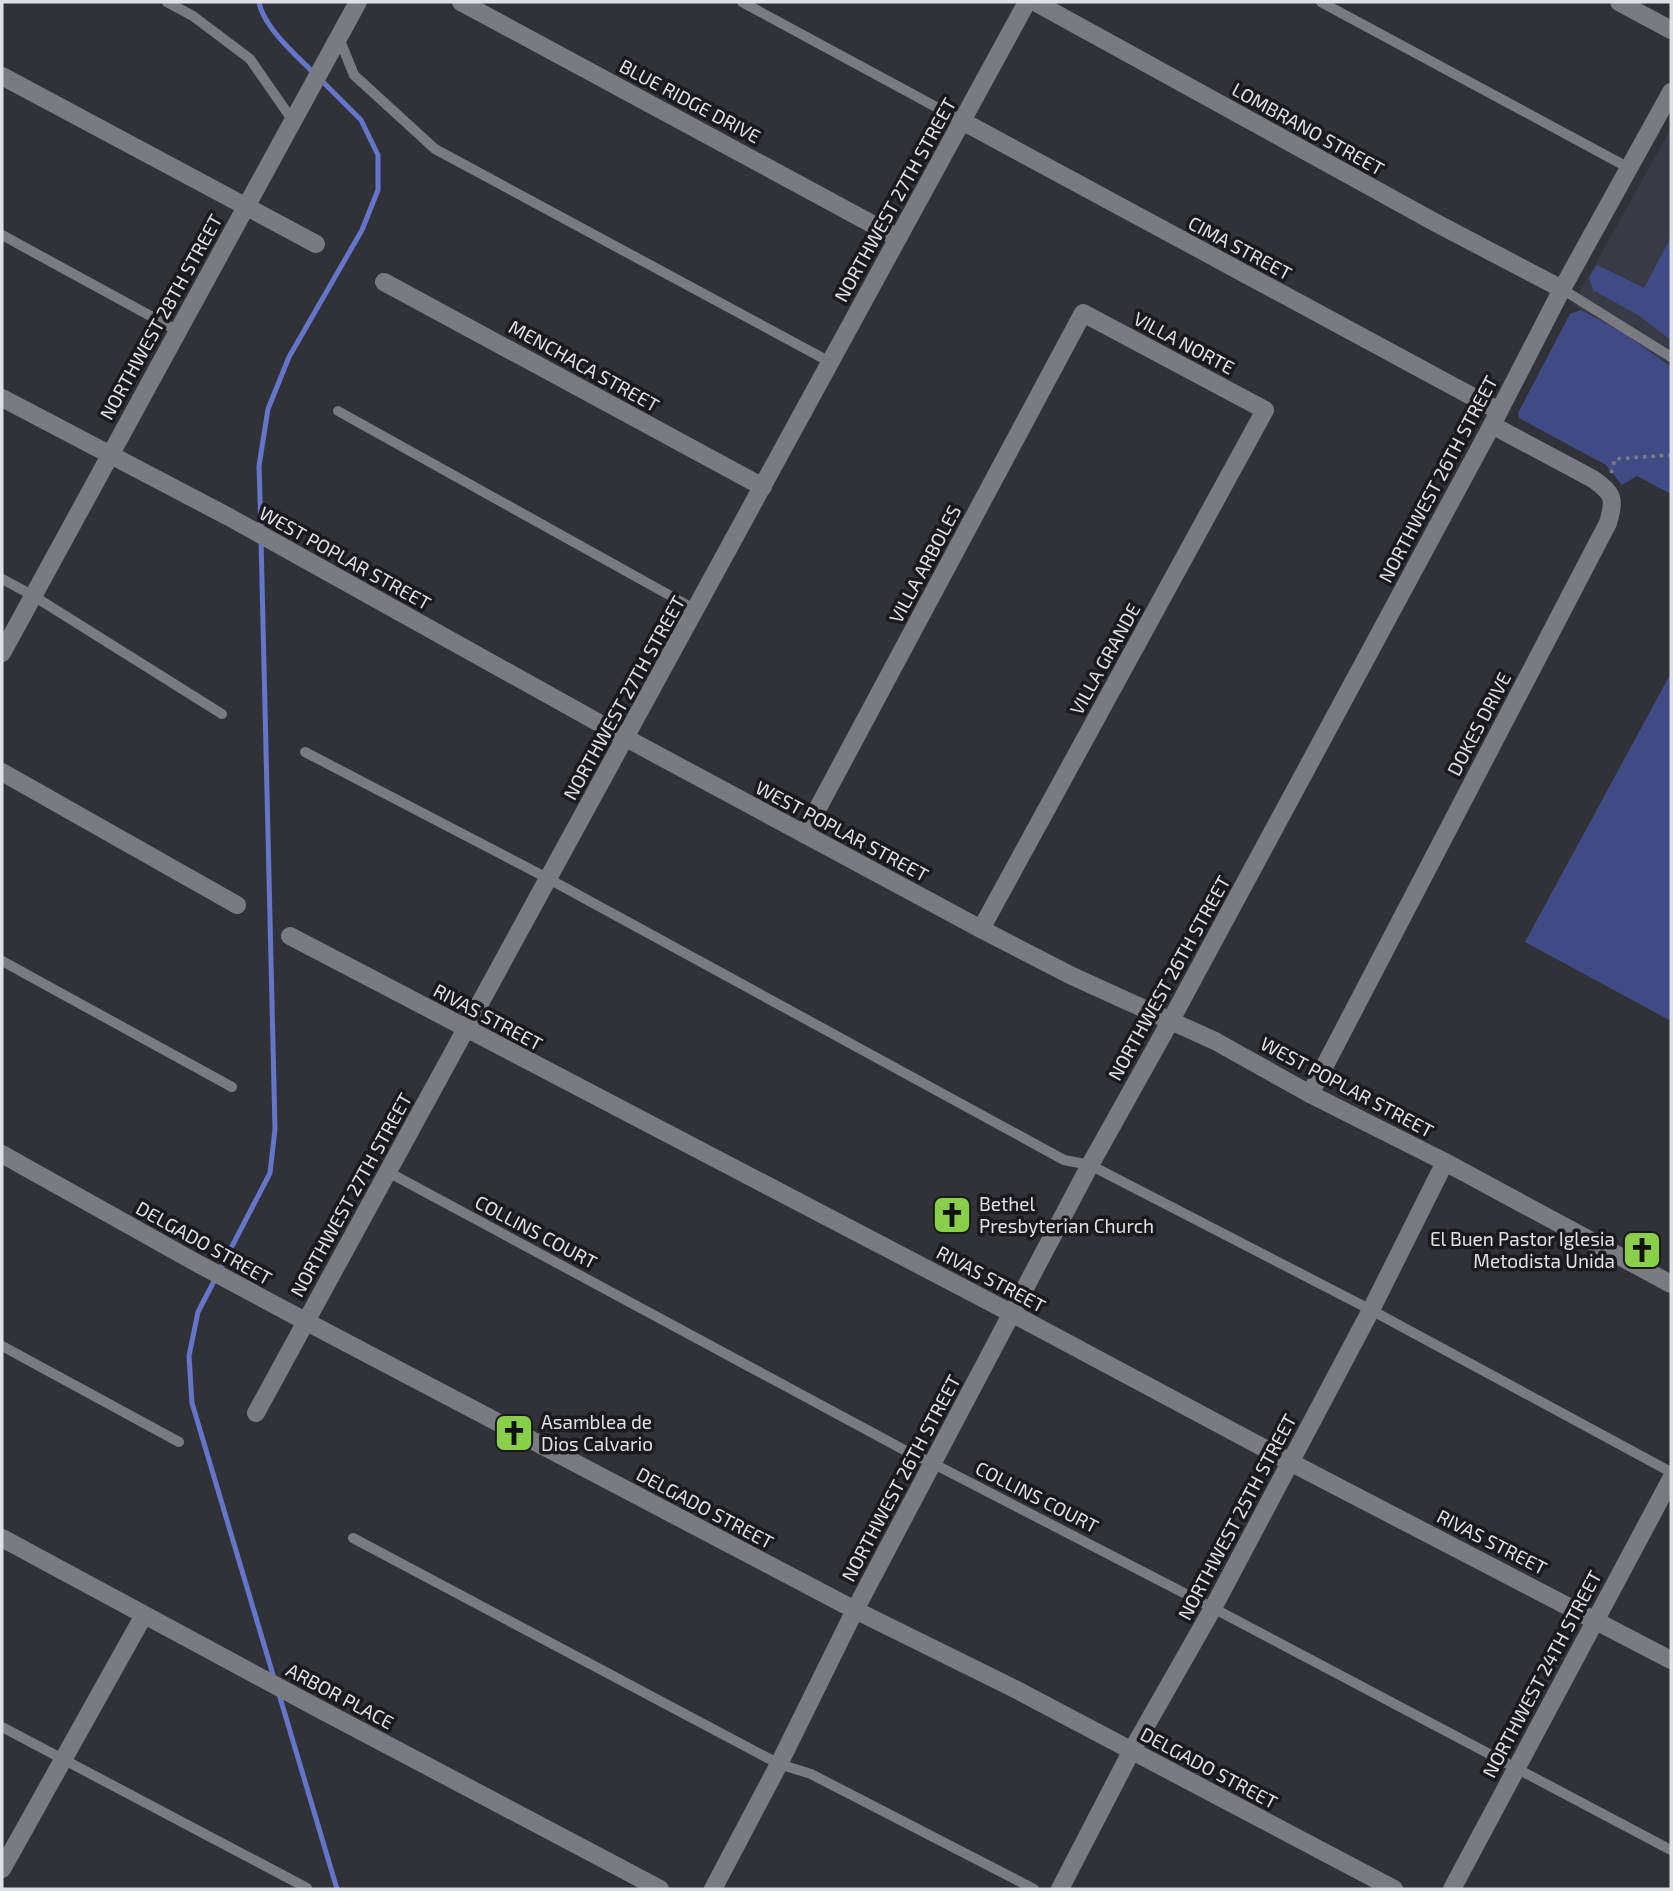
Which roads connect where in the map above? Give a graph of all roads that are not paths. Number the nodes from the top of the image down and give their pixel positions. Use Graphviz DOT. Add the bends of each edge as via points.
graph roads {
  1 [pos="167,2"];
  2 [pos="358,2"];
  3 [pos="461,2"];
  4 [pos="742,2"];
  5 [pos="1027,2"];
  6 [pos="1035,2"];
  7 [pos="1321,2"];
  8 [pos="1619,2"];
  9 [pos="1671,30"];
  10 [pos="335,44"];
  11 [pos="2,76"];
  12 [pos="1671,92"];
  13 [pos="293,121"];
  14 [pos="962,121"];
  15 [pos="1629,168"];
  16 [pos="246,206"];
  17 [pos="2,235"];
  18 [pos="898,238"];
  19 [pos="316,244"];
  20 [pos="384,282"];
  21 [pos="1562,289"];
  22 [pos="1083,313"];
  23 [pos="178,331"];
  24 [pos="1671,357"];
  25 [pos="830,362"];
  26 [pos="2,398"];
  27 [pos="1265,410"];
  28 [pos="338,411"];
  29 [pos="1496,418"];
  30 [pos="110,455"];
  31 [pos="763,487"];
  32 [pos="2,579"];
  33 [pos="32,596"];
  34 [pos="696,610"];
  35 [pos="2,653"];
  36 [pos="222,714"];
  37 [pos="626,738"];
  38 [pos="305,752"];
  39 [pos="2,772"];
  40 [pos="804,835"];
  41 [pos="549,879"];
  42 [pos="237,905"];
  43 [pos="981,929"];
  44 [pos="290,936"];
  45 [pos="2,961"];
  46 [pos="1171,1020"];
  47 [pos="466,1030"];
  48 [pos="232,1087"];
  49 [pos="1310,1094"];
  50 [pos="2,1154"];
  51 [pos="1445,1162"];
  52 [pos="1090,1165"];
  53 [pos="388,1172"];
  54 [pos="1671,1284"];
  55 [pos="1371,1310"];
  56 [pos="1013,1314"];
  57 [pos="305,1321"];
  58 [pos="2,1346"];
  59 [pos="256,1413"];
  60 [pos="180,1442"];
  61 [pos="932,1462"];
  62 [pos="1290,1462"];
  63 [pos="1671,1472"];
  64 [pos="1671,1479"];
  65 [pos="2,1538"];
  66 [pos="353,1538"];
  67 [pos="1213,1608"];
  68 [pos="855,1610"];
  69 [pos="144,1615"];
  70 [pos="1595,1619"];
  71 [pos="1671,1660"];
  72 [pos="2,1727"];
  73 [pos="1131,1752"];
  74 [pos="62,1760"];
  75 [pos="779,1764"];
  76 [pos="1516,1767"];
  77 [pos="1671,1850"];
  78 [pos="2,1869"];
  79 [pos="307,1888"];
  80 [pos="660,1889"];
  81 [pos="713,1889"];
  82 [pos="1034,1889"];
  83 [pos="1060,1889"];
  84 [pos="1394,1889"];
  85 [pos="1452,1889"];
  1 -- 13 [label="lane" via="250,59"];
  2 -- 10 [label="street, NORTHWEST 28TH STREET"];
  3 -- 18 [label="street, BLUE RIDGE DRIVE"];
  4 -- 14 [label="lane"];
  5 -- 14 [label="street, NORTHWEST 27TH STREET"];
  6 -- 21 [label="street, LOMBRANO STREET"];
  7 -- 15 [label="lane"];
  8 -- 9 [label="street"];
  10 -- 13 [label="street, NORTHWEST 28TH STREET"];
  10 -- 25 [label="lane" via="354,75 435,149"];
  11 -- 16 [label="street"];
  12 -- 15 [label="street, NORTHWEST 26TH STREET"];
  13 -- 16 [label="street, NORTHWEST 28TH STREET"];
  14 -- 18 [label="street, NORTHWEST 27TH STREET"];
  14 -- 29 [label="street, CIMA STREET"];
  15 -- 21 [label="street, NORTHWEST 26TH STREET"];
  16 -- 19 [label="street"];
  16 -- 23 [label="street, NORTHWEST 28TH STREET"];
  17 -- 23 [label="lane"];
  18 -- 25 [label="street, NORTHWEST 27TH STREET"];
  20 -- 31 [label="street, MENCHACA STREET"];
  21 -- 24 [label="lane"];
  21 -- 29 [label="street, NORTHWEST 26TH STREET"];
  22 -- 27 [label="street, VILLA NORTE"];
  22 -- 40 [label="street, VILLA ARBOLES"];
  23 -- 30 [label="street, NORTHWEST 28TH STREET"];
  25 -- 31 [label="street, NORTHWEST 27TH STREET"];
  26 -- 30 [label="street, WEST POPLAR STREET"];
  27 -- 43 [label="street, VILLA GRANDE"];
  28 -- 34 [label="lane"];
  29 -- 46 [label="street, NORTHWEST 26TH STREET"];
  29 -- 49 [label="street, DOKES DRIVE" via="1606,488 1613,500 1608,523"];
  30 -- 33 [label="street, NORTHWEST 28TH STREET"];
  30 -- 37 [label="street, WEST POPLAR STREET"];
  31 -- 34 [label="street, NORTHWEST 27TH STREET"];
  32 -- 33 [label="lane"];
  33 -- 35 [label="street, NORTHWEST 28TH STREET"];
  33 -- 36 [label="lane"];
  34 -- 37 [label="street, NORTHWEST 27TH STREET"];
  37 -- 40 [label="street, WEST POPLAR STREET"];
  37 -- 41 [label="street, NORTHWEST 27TH STREET"];
  38 -- 41 [label="lane"];
  39 -- 42 [label="street"];
  40 -- 43 [label="street, WEST POPLAR STREET"];
  41 -- 47 [label="street, NORTHWEST 27TH STREET"];
  41 -- 52 [label="lane" via="1064,1160"];
  43 -- 46 [label="street, WEST POPLAR STREET"];
  44 -- 47 [label="street, RIVAS STREET"];
  45 -- 48 [label="lane"];
  46 -- 49 [label="street, WEST POPLAR STREET"];
  46 -- 52 [label="street, NORTHWEST 26TH STREET"];
  47 -- 53 [label="street, NORTHWEST 27TH STREET"];
  47 -- 56 [label="street, RIVAS STREET"];
  49 -- 51 [label="street, WEST POPLAR STREET"];
  50 -- 57 [label="street, DELGADO STREET"];
  51 -- 54 [label="street, WEST POPLAR STREET"];
  51 -- 55 [label="street, NORTHWEST 25TH STREET"];
  52 -- 55 [label="lane"];
  52 -- 56 [label="street, NORTHWEST 26TH STREET"];
  53 -- 57 [label="street, NORTHWEST 27TH STREET"];
  53 -- 61 [label="lane, COLLINS COURT"];
  55 -- 62 [label="street, NORTHWEST 25TH STREET"];
  55 -- 63 [label="lane"];
  56 -- 61 [label="street, NORTHWEST 26TH STREET"];
  56 -- 62 [label="street, RIVAS STREET"];
  57 -- 59 [label="street, NORTHWEST 27TH STREET"];
  57 -- 68 [label="street, DELGADO STREET"];
  58 -- 60 [label="lane"];
  61 -- 67 [label="lane, COLLINS COURT"];
  61 -- 68 [label="street, NORTHWEST 26TH STREET"];
  62 -- 67 [label="street, NORTHWEST 25TH STREET"];
  62 -- 70 [label="street, RIVAS STREET"];
  64 -- 70 [label="street, NORTHWEST 24TH STREET"];
  65 -- 69 [label="street, ARBOR PLACE"];
  66 -- 75 [label="lane"];
  67 -- 73 [label="street, NORTHWEST 25TH STREET"];
  67 -- 76 [label="lane, COLLINS COURT"];
  68 -- 73 [label="street, DELGADO STREET"];
  68 -- 75 [label="street, NORTHWEST 26TH STREET"];
  69 -- 74 [label="street"];
  69 -- 80 [label="street, ARBOR PLACE"];
  70 -- 71 [label="street, RIVAS STREET"];
  70 -- 76 [label="street, NORTHWEST 24TH STREET"];
  72 -- 74 [label="lane"];
  73 -- 83 [label="street, NORTHWEST 25TH STREET"];
  73 -- 84 [label="street, DELGADO STREET"];
  74 -- 78 [label="street"];
  74 -- 79 [label="lane"];
  75 -- 81 [label="street, NORTHWEST 26TH STREET"];
  75 -- 82 [label="lane" via="811,1774"];
  76 -- 77 [label="lane, COLLINS COURT"];
  76 -- 85 [label="street, NORTHWEST 24TH STREET"];
}
